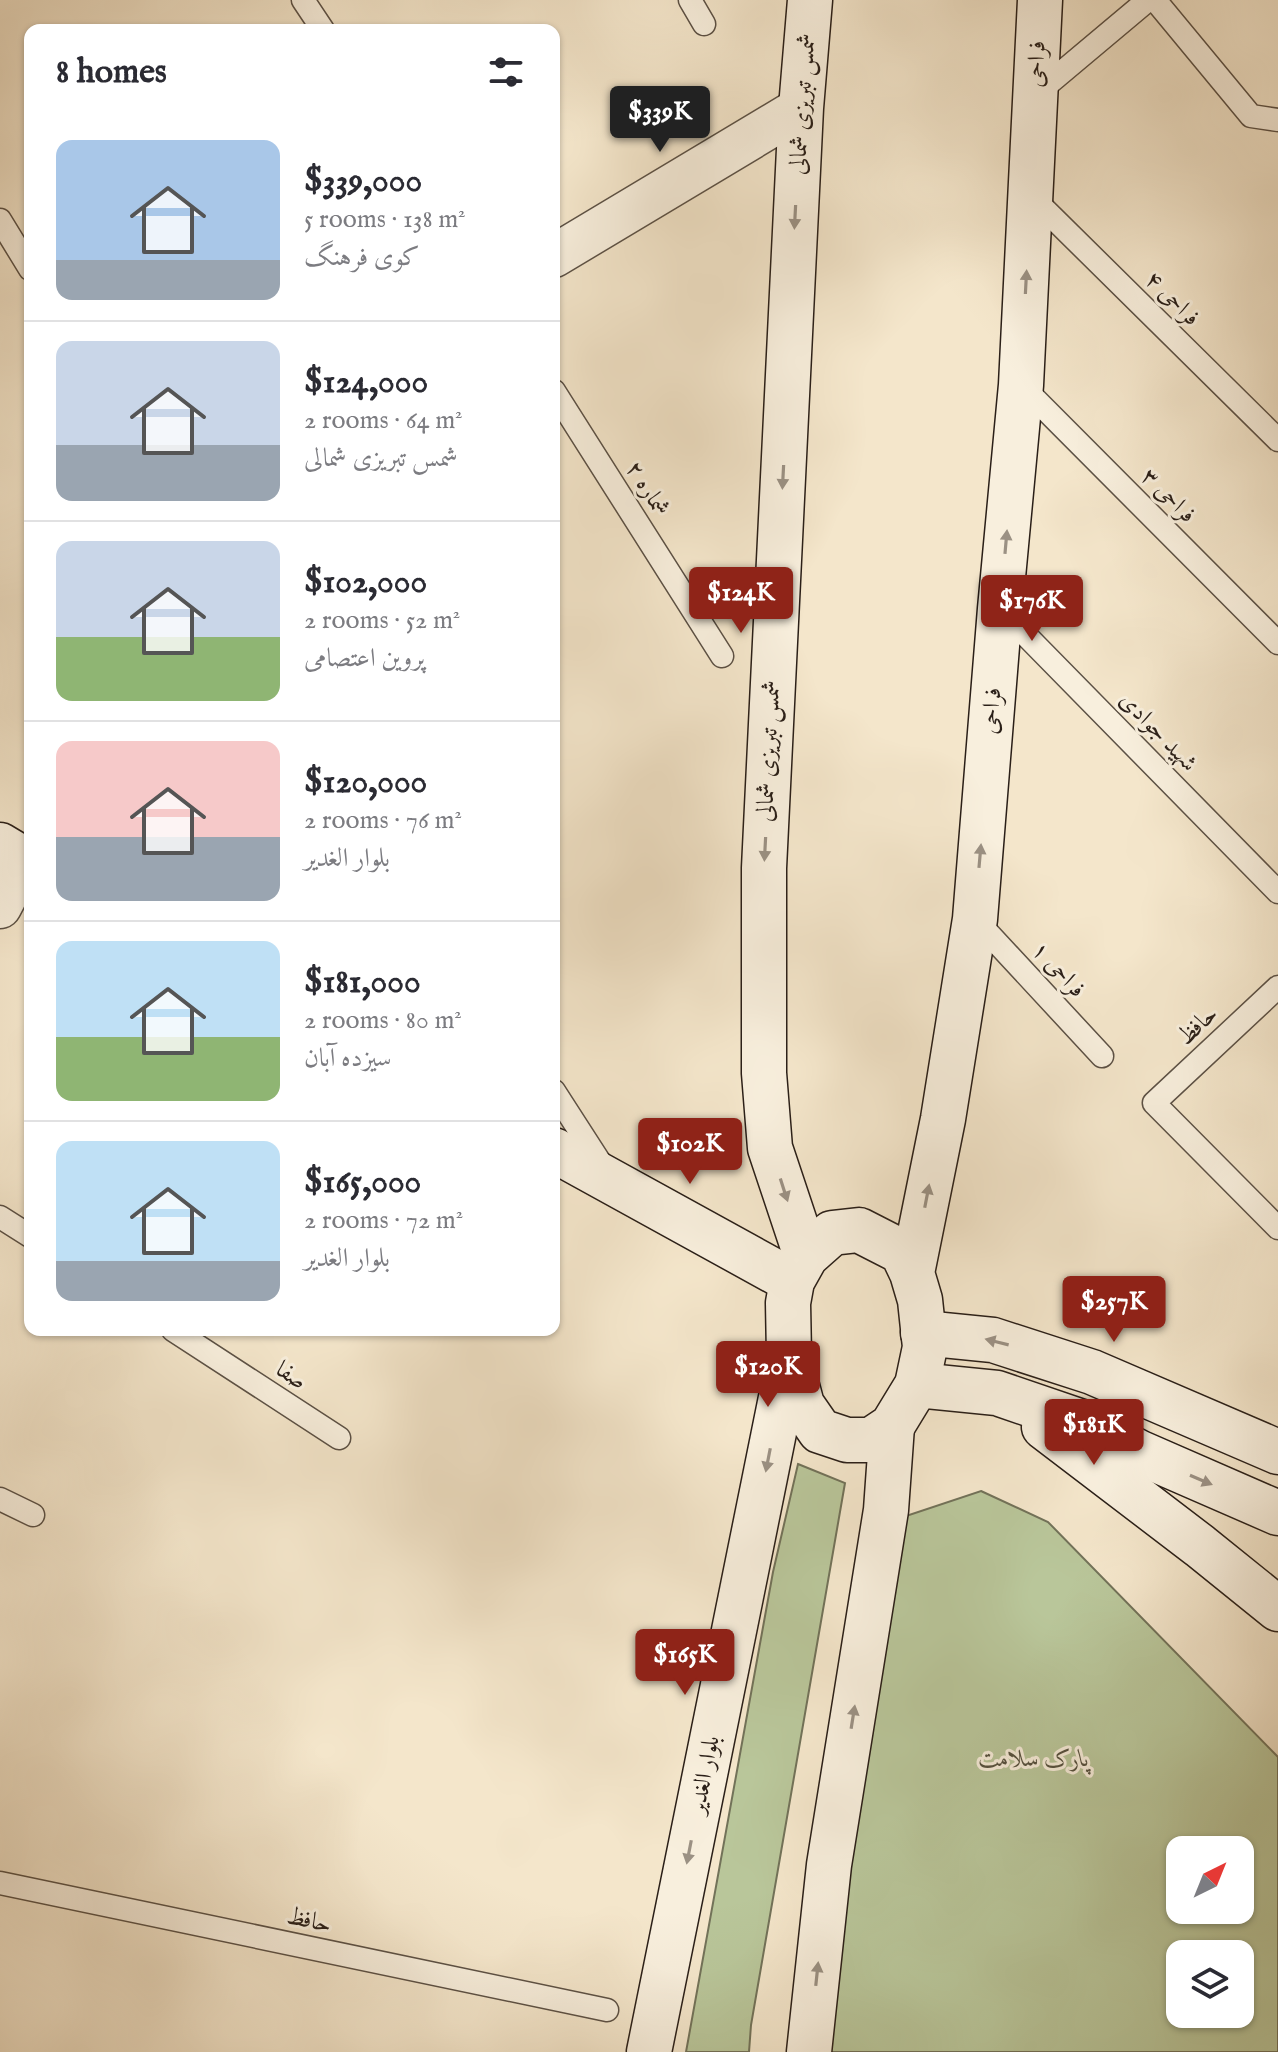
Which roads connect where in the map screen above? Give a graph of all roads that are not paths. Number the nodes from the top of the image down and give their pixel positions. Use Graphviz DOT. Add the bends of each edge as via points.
graph roads {
  1 [pos="303,0"];
  2 [pos="690,0"];
  3 [pos="810,0"];
  4 [pos="1040,0"];
  5 [pos="1148,0"];
  6 [pos="1155,0"];
  7 [pos="319,24"];
  8 [pos="704,24"];
  9 [pos="1035,94"];
  10 [pos="801,108"];
  11 [pos="1278,120"];
  12 [pos="1030,196"];
  13 [pos="0,220"];
  14 [pos="560,252"];
  15 [pos="24,259"];
  16 [pos="1021,385"];
  17 [pos="560,400"];
  18 [pos="1278,440"];
  19 [pos="1000,609"];
  20 [pos="1278,643"];
  21 [pos="722,656"];
  22 [pos="18,856"];
  23 [pos="1278,892"];
  24 [pos="0,907"];
  25 [pos="975,919"];
  26 [pos="1278,987"];
  27 [pos="1102,1056"];
  28 [pos="560,1100"];
  29 [pos="560,1153"];
  30 [pos="613,1182"];
  31 [pos="0,1217"];
  32 [pos="1278,1228"];
  33 [pos="24,1232"];
  34 [pos="799,1269"];
  35 [pos="912,1273"];
  36 [pos="923,1333"];
  37 [pos="182,1336"];
  38 [pos="789,1356"];
  39 [pos="917,1385"];
  40 [pos="997,1393"];
  41 [pos="892,1426"];
  42 [pos="339,1438"];
  43 [pos="1278,1452"];
  44 [pos="0,1499"];
  45 [pos="1278,1513"];
  46 [pos="33,1515"];
  47 [pos="1278,1609"];
  48 [pos="0,1883"];
  49 [pos="607,2010"];
  50 [pos="649,2052"];
  51 [pos="809,2052"];
  1 -- 7 [label="lane"];
  2 -- 8 [label="lane"];
  3 -- 10 [label="street, شمس تبریزی شمالی"];
  4 -- 9 [label="street, فراحی"];
  5 -- 9 [label="lane"];
  6 -- 11 [label="lane" via="1251,116"];
  9 -- 12 [label="street, فراحی"];
  10 -- 14 [label="street"];
  10 -- 34 [label="street, شمس تبریزی شمالی, one-way" via="764,868 764,1073 770,1148"];
  16 -- 12 [label="street, فراحی, one-way"];
  12 -- 18 [label="lane, فراحی ۴"];
  13 -- 15 [label="lane"];
  19 -- 16 [label="street, فراحی, one-way"];
  16 -- 20 [label="lane, فراحی ۳"];
  17 -- 21 [label="lane, شماره ۲"];
  19 -- 23 [label="lane, شهید جوادی"];
  25 -- 19 [label="street, فراحی, one-way"];
  22 -- 24 [label="street"];
  25 -- 27 [label="lane, فراحی ۱"];
  35 -- 25 [label="street, فراحی, one-way"];
  26 -- 32 [label="lane, حافظ" via="1154,1103"];
  28 -- 30 [label="lane"];
  29 -- 30 [label="street"];
  30 -- 34 [label="street"];
  31 -- 33 [label="lane"];
  34 -- 35 [label="street" via="832,1233 859,1230 902,1252"];
  34 -- 38 [label="street" via="788,1303"];
  35 -- 36 [label="street"];
  36 -- 39 [label="street"];
  43 -- 36 [label="street, one-way" via="1092,1372 993,1340"];
  37 -- 42 [label="lane, صفا"];
  38 -- 41 [label="street" via="802,1405 820,1431 847,1440 871,1440"];
  38 -- 50 [label="street, بلوار الغدیر, one-way"];
  39 -- 40 [label="street"];
  39 -- 41 [label="street"];
  40 -- 45 [label="street, one-way" via="1082,1422"];
  40 -- 47 [label="street"];
  51 -- 41 [label="street, one-way" via="829,1865 886,1510"];
  44 -- 46 [label="lane"];
  48 -- 49 [label="lane, حافظ"];
}
